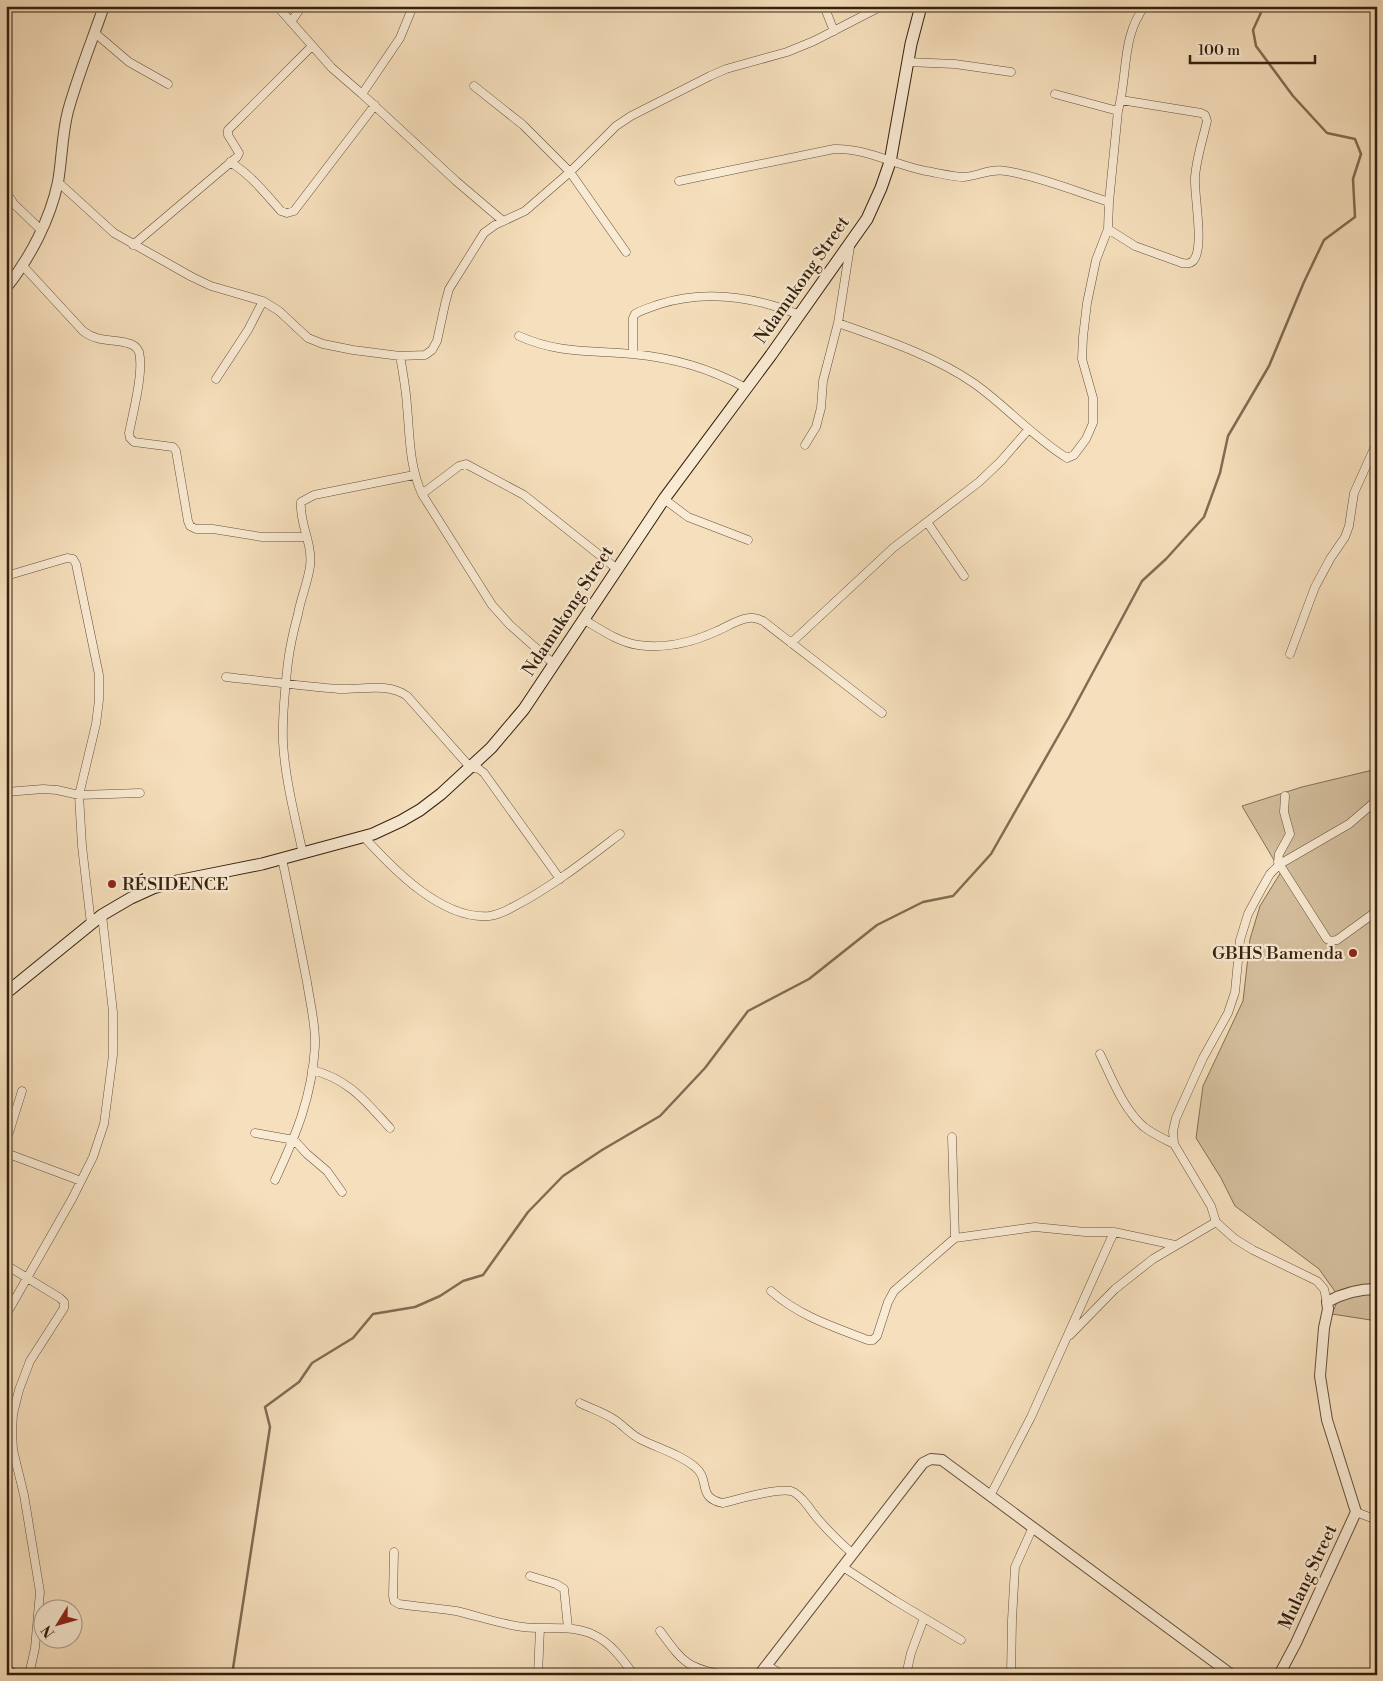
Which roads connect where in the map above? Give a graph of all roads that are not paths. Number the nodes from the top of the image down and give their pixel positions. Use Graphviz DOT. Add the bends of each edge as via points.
graph roads {
  1 [pos="104,6"];
  2 [pos="277,6"];
  3 [pos="302,6"];
  4 [pos="413,6"];
  5 [pos="824,6"];
  6 [pos="882,6"];
  7 [pos="921,6"];
  8 [pos="1145,6"];
  9 [pos="291,22"];
  10 [pos="834,31"];
  11 [pos="95,33"];
  12 [pos="312,46"];
  13 [pos="907,62"];
  14 [pos="1011,72"];
  15 [pos="168,84"];
  16 [pos="474,86"];
  17 [pos="362,94"];
  18 [pos="1055,94"];
  19 [pos="1121,100"];
  20 [pos="375,106"];
  21 [pos="1118,111"];
  22 [pos="230,162"];
  23 [pos="890,162"];
  24 [pos="570,172"];
  25 [pos="679,181"];
  26 [pos="58,182"];
  27 [pos="6,192"];
  28 [pos="1109,202"];
  29 [pos="503,221"];
  30 [pos="1108,229"];
  31 [pos="41,230"];
  32 [pos="851,242"];
  33 [pos="133,245"];
  34 [pos="626,252"];
  35 [pos="23,266"];
  36 [pos="8,281"];
  37 [pos="263,301"];
  38 [pos="800,315"];
  39 [pos="838,323"];
  40 [pos="519,336"];
  41 [pos="633,354"];
  42 [pos="400,356"];
  43 [pos="216,379"];
  44 [pos="746,388"];
  45 [pos="1028,430"];
  46 [pos="1377,442"];
  47 [pos="805,445"];
  48 [pos="414,475"];
  49 [pos="422,494"];
  50 [pos="664,499"];
  51 [pos="927,522"];
  52 [pos="306,537"];
  53 [pos="748,540"];
  54 [pos="617,569"];
  55 [pos="6,576"];
  56 [pos="964,576"];
  57 [pos="583,619"];
  58 [pos="791,643"];
  59 [pos="1290,654"];
  60 [pos="554,664"];
  61 [pos="226,678"];
  62 [pos="287,683"];
  63 [pos="882,713"];
  64 [pos="470,767"];
  65 [pos="6,792"];
  66 [pos="140,792"];
  67 [pos="79,795"];
  68 [pos="1285,796"];
  69 [pos="1377,800"];
  70 [pos="620,834"];
  71 [pos="364,837"];
  72 [pos="303,854"];
  73 [pos="282,859"];
  74 [pos="1280,864"];
  75 [pos="560,879"];
  76 [pos="1377,910"];
  77 [pos="102,915"];
  78 [pos="91,924"];
  79 [pos="6,993"];
  80 [pos="1100,1054"];
  81 [pos="312,1070"];
  82 [pos="22,1091"];
  83 [pos="390,1128"];
  84 [pos="255,1133"];
  85 [pos="952,1137"];
  86 [pos="294,1140"];
  87 [pos="6,1142"];
  88 [pos="1174,1144"];
  89 [pos="6,1153"];
  90 [pos="274,1180"];
  91 [pos="81,1181"];
  92 [pos="342,1192"];
  93 [pos="1216,1222"];
  94 [pos="1114,1232"];
  95 [pos="955,1238"];
  96 [pos="1175,1245"];
  97 [pos="6,1264"];
  98 [pos="28,1278"];
  99 [pos="1377,1289"];
  100 [pos="771,1292"];
  101 [pos="1327,1302"];
  102 [pos="6,1315"];
  103 [pos="1065,1340"];
  104 [pos="580,1403"];
  105 [pos="990,1496"];
  106 [pos="1356,1512"];
  107 [pos="1377,1520"];
  108 [pos="1033,1527"];
  109 [pos="394,1552"];
  110 [pos="853,1554"];
  111 [pos="843,1567"];
  112 [pos="530,1576"];
  113 [pos="924,1618"];
  114 [pos="540,1628"];
  115 [pos="568,1628"];
  116 [pos="660,1631"];
  117 [pos="961,1640"];
  118 [pos="766,1665"];
  119 [pos="6,1671"];
  120 [pos="13,1675"];
  121 [pos="29,1675"];
  122 [pos="538,1675"];
  123 [pos="634,1675"];
  124 [pos="725,1675"];
  125 [pos="759,1675"];
  126 [pos="783,1675"];
  127 [pos="906,1675"];
  128 [pos="1011,1675"];
  129 [pos="1232,1675"];
  130 [pos="1279,1675"];
  1 -- 11 [label="street"];
  2 -- 9 [label="street"];
  3 -- 9 [label="street"];
  4 -- 17 [label="street" via="400,38"];
  5 -- 10 [label="street"];
  6 -- 10 [label="street"];
  7 -- 13 [label="main road, Ndamukong Street"];
  8 -- 19 [label="street" via="1139,13 1128,43"];
  9 -- 12 [label="street"];
  10 -- 24 [label="street" via="788,52 726,69 631,116 616,126"];
  11 -- 15 [label="street" via="129,62"];
  11 -- 26 [label="street" via="68,113"];
  12 -- 17 [label="street"];
  12 -- 22 [label="street" via="228,130 239,153"];
  13 -- 14 [label="street" via="955,64"];
  13 -- 23 [label="main road, Ndamukong Street"];
  16 -- 24 [label="street" via="533,135"];
  17 -- 20 [label="street"];
  18 -- 21 [label="street"];
  19 -- 21 [label="street"];
  19 -- 30 [label="street" via="1205,115 1195,176 1199,232 1197,252 1189,264 1182,263 1135,246"];
  20 -- 22 [label="street" via="294,211 281,211 244,171"];
  20 -- 29 [label="street"];
  21 -- 28 [label="street"];
  22 -- 33 [label="street"];
  23 -- 25 [label="street" via="859,150 834,149"];
  23 -- 28 [label="street" via="964,176 1005,170"];
  23 -- 32 [label="main road, Ndamukong Street" via="867,219"];
  24 -- 29 [label="street" via="524,211"];
  24 -- 34 [label="street"];
  26 -- 31 [label="street"];
  26 -- 33 [label="street" via="114,234"];
  27 -- 31 [label="street"];
  28 -- 30 [label="street"];
  29 -- 42 [label="street" via="484,233 449,290 432,350 424,355"];
  30 -- 45 [label="street" via="1096,260 1083,337 1082,359 1094,398 1093,423 1074,455 1067,458"];
  31 -- 35 [label="street"];
  32 -- 38 [label="main road, Ndamukong Street"];
  32 -- 39 [label="street"];
  33 -- 37 [label="street" via="204,283"];
  35 -- 36 [label="street"];
  35 -- 52 [label="street" via="90,336 136,346 139,351 139,377 130,438 134,442 173,447 176,451 190,526 246,535"];
  37 -- 42 [label="street" via="308,338 353,350"];
  37 -- 43 [label="street" via="245,336"];
  38 -- 41 [label="street" via="741,297 676,299 635,314"];
  38 -- 44 [label="main road, Ndamukong Street"];
  39 -- 45 [label="street" via="899,345 958,373 990,395"];
  39 -- 47 [label="street" via="823,381 819,418"];
  40 -- 41 [label="street" via="565,350"];
  41 -- 44 [label="street" via="677,360 720,374"];
  42 -- 48 [label="street"];
  44 -- 50 [label="main road, Ndamukong Street"];
  45 -- 51 [label="street" via="992,470"];
  46 -- 59 [label="street" via="1354,493 1345,537 1315,587"];
  48 -- 49 [label="street"];
  48 -- 52 [label="street" via="307,498 301,502 300,510"];
  49 -- 54 [label="street" via="466,464 524,495"];
  49 -- 60 [label="street" via="492,605"];
  50 -- 53 [label="street" via="688,517"];
  50 -- 54 [label="main road, Ndamukong Street"];
  51 -- 56 [label="street"];
  51 -- 58 [label="street" via="887,554"];
  52 -- 62 [label="street" via="310,564 288,662"];
  54 -- 57 [label="main road, Ndamukong Street"];
  55 -- 67 [label="street" via="74,558 99,675 96,724"];
  57 -- 58 [label="street" via="626,642 656,646 688,641 748,618 756,618"];
  57 -- 60 [label="main road, Ndamukong Street"];
  58 -- 63 [label="street"];
  60 -- 64 [label="main road, Ndamukong Street" via="507,731"];
  61 -- 62 [label="street"];
  62 -- 64 [label="street" via="340,689 399,690"];
  62 -- 72 [label="street" via="283,742"];
  64 -- 71 [label="main road, Ndamukong Street" via="420,810"];
  64 -- 75 [label="street" via="484,773"];
  65 -- 67 [label="street" via="43,789"];
  66 -- 67 [label="street"];
  67 -- 78 [label="street"];
  68 -- 74 [label="street" via="1284,812 1290,834 1279,854"];
  69 -- 74 [label="street" via="1343,828"];
  70 -- 75 [label="street"];
  71 -- 72 [label="main road, Ndamukong Street"];
  71 -- 75 [label="street" via="395,870 433,899 444,906 474,915 501,913"];
  72 -- 73 [label="main road, Ndamukong Street"];
  73 -- 77 [label="main road, Ndamukong Street" via="153,888"];
  73 -- 81 [label="street" via="312,1010 315,1044"];
  74 -- 76 [label="street" via="1331,941 1337,940"];
  74 -- 88 [label="street" via="1270,874 1248,914 1240,940 1232,1004 1176,1118"];
  77 -- 78 [label="main road, Ndamukong Street"];
  77 -- 91 [label="street" via="113,1012 113,1055 104,1124"];
  78 -- 79 [label="main road, Ndamukong Street"];
  80 -- 88 [label="street" via="1135,1118"];
  81 -- 83 [label="street" via="348,1085"];
  81 -- 86 [label="street"];
  82 -- 87 [label="street"];
  84 -- 86 [label="street"];
  85 -- 95 [label="street"];
  86 -- 90 [label="street"];
  86 -- 92 [label="street" via="327,1171"];
  88 -- 93 [label="street" via="1211,1206"];
  89 -- 91 [label="street"];
  91 -- 98 [label="street"];
  93 -- 96 [label="street"];
  93 -- 101 [label="street" via="1253,1250 1317,1281 1324,1289"];
  94 -- 95 [label="street" via="1035,1227"];
  94 -- 96 [label="street"];
  94 -- 103 [label="street"];
  95 -- 100 [label="street" via="894,1291 873,1340 814,1319"];
  96 -- 103 [label="street" via="1115,1289"];
  97 -- 98 [label="street"];
  98 -- 102 [label="street"];
  98 -- 121 [label="street" via="64,1302 64,1308 30,1361 13,1414 13,1450 24,1494 40,1592"];
  99 -- 101 [label="street" via="1343,1293"];
  101 -- 106 [label="street" via="1320,1376 1327,1420"];
  103 -- 105 [label="street"];
  104 -- 110 [label="street" via="614,1419 640,1439 692,1464 700,1470 708,1497 714,1501 723,1503 783,1490 794,1492 822,1526"];
  105 -- 108 [label="street"];
  105 -- 110 [label="street" via="942,1460 931,1459 923,1463"];
  106 -- 107 [label="street, Mulang Street"];
  106 -- 130 [label="street, Mulang Street"];
  108 -- 128 [label="street" via="1015,1567"];
  108 -- 129 [label="street"];
  109 -- 114 [label="street" via="393,1596 399,1604 456,1611 521,1627"];
  110 -- 111 [label="street"];
  111 -- 113 [label="street"];
  111 -- 118 [label="street"];
  112 -- 115 [label="street" via="564,1589"];
  113 -- 117 [label="street"];
  113 -- 127 [label="street"];
  114 -- 115 [label="street"];
  114 -- 122 [label="street"];
  115 -- 123 [label="street" via="584,1631 604,1641"];
  116 -- 124 [label="street" via="693,1668"];
  118 -- 125 [label="street"];
  118 -- 126 [label="street"];
  119 -- 120 [label="main road"];
}
